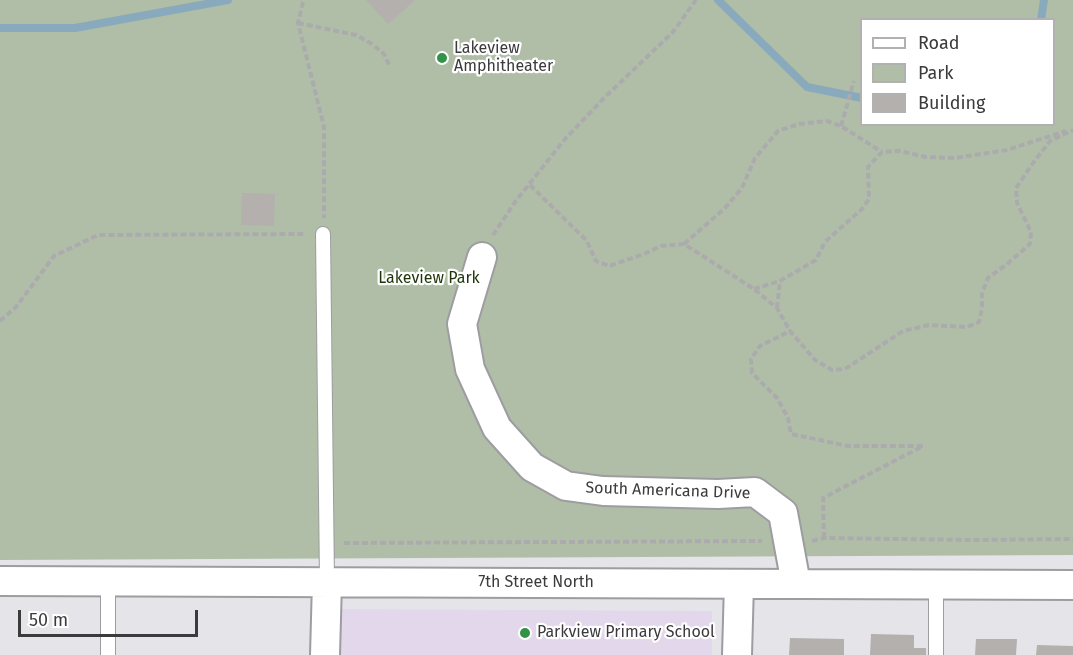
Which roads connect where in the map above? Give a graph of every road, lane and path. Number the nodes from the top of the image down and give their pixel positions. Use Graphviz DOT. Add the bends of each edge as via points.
graph roads {
  1 [pos="696,0"];
  2 [pos="303,2"];
  3 [pos="298,23"];
  4 [pos="390,67"];
  5 [pos="854,81"];
  6 [pos="841,126"];
  7 [pos="1073,130"];
  8 [pos="882,152"];
  9 [pos="530,184"];
  10 [pos="324,234"];
  11 [pos="684,244"];
  12 [pos="482,257"];
  13 [pos="780,281"];
  14 [pos="754,290"];
  15 [pos="777,308"];
  16 [pos="0,321"];
  17 [pos="790,331"];
  18 [pos="824,538"];
  19 [pos="1073,539"];
  20 [pos="769,541"];
  21 [pos="342,543"];
  22 [pos="806,543"];
  23 [pos="0,581"];
  24 [pos="108,582"];
  25 [pos="327,582"];
  26 [pos="739,584"];
  27 [pos="796,584"];
  28 [pos="936,585"];
  29 [pos="1073,585"];
  30 [pos="108,655"];
  31 [pos="325,655"];
  32 [pos="737,655"];
  33 [pos="936,655"];
  1 -- 9 [label="path" via="673,32 565,139"];
  2 -- 3 [label="path"];
  3 -- 4 [label="path" via="356,35 384,54"];
  3 -- 10 [label="path" via="324,127"];
  5 -- 6 [label="path"];
  6 -- 8 [label="path"];
  6 -- 11 [label="path" via="827,121 778,131 755,158 742,188"];
  7 -- 8 [label="path" via="1007,150 955,158"];
  7 -- 17 [label="path" via="1050,141 1016,188 1017,203 1031,232 1030,244 988,278 979,322 967,327 929,325 903,331 845,369 832,370 815,360"];
  8 -- 13 [label="path" via="868,167 869,199 862,209 825,242 816,260"];
  9 -- 11 [label="path" via="587,242 596,261 609,266 661,246"];
  9 -- 12 [label="path" via="499,224"];
  10 -- 16 [label="path" via="98,235 54,256 16,307"];
  10 -- 25 [label="lane"];
  11 -- 14 [label="path"];
  12 -- 27 [label="street, South Americana Drive" via="462,324 470,369 497,428 532,467 566,486 603,491 755,492 783,513"];
  13 -- 14 [label="path"];
  13 -- 15 [label="path"];
  14 -- 15 [label="path"];
  15 -- 17 [label="path"];
  17 -- 18 [label="path" via="760,346 751,359 752,373 777,398 788,418 791,434 848,446 923,446 823,498"];
  18 -- 19 [label="path"];
  18 -- 22 [label="path"];
  20 -- 21 [label="path"];
  23 -- 24 [label="street, 7th Street North"];
  24 -- 25 [label="street, 7th Street North"];
  24 -- 30 [label="lane"];
  25 -- 26 [label="street, 7th Street North"];
  25 -- 31 [label="street"];
  26 -- 27 [label="street, 7th Street North"];
  26 -- 32 [label="street"];
  27 -- 28 [label="street, 7th Street North"];
  28 -- 29 [label="street, 7th Street North"];
  28 -- 33 [label="lane"];
}
